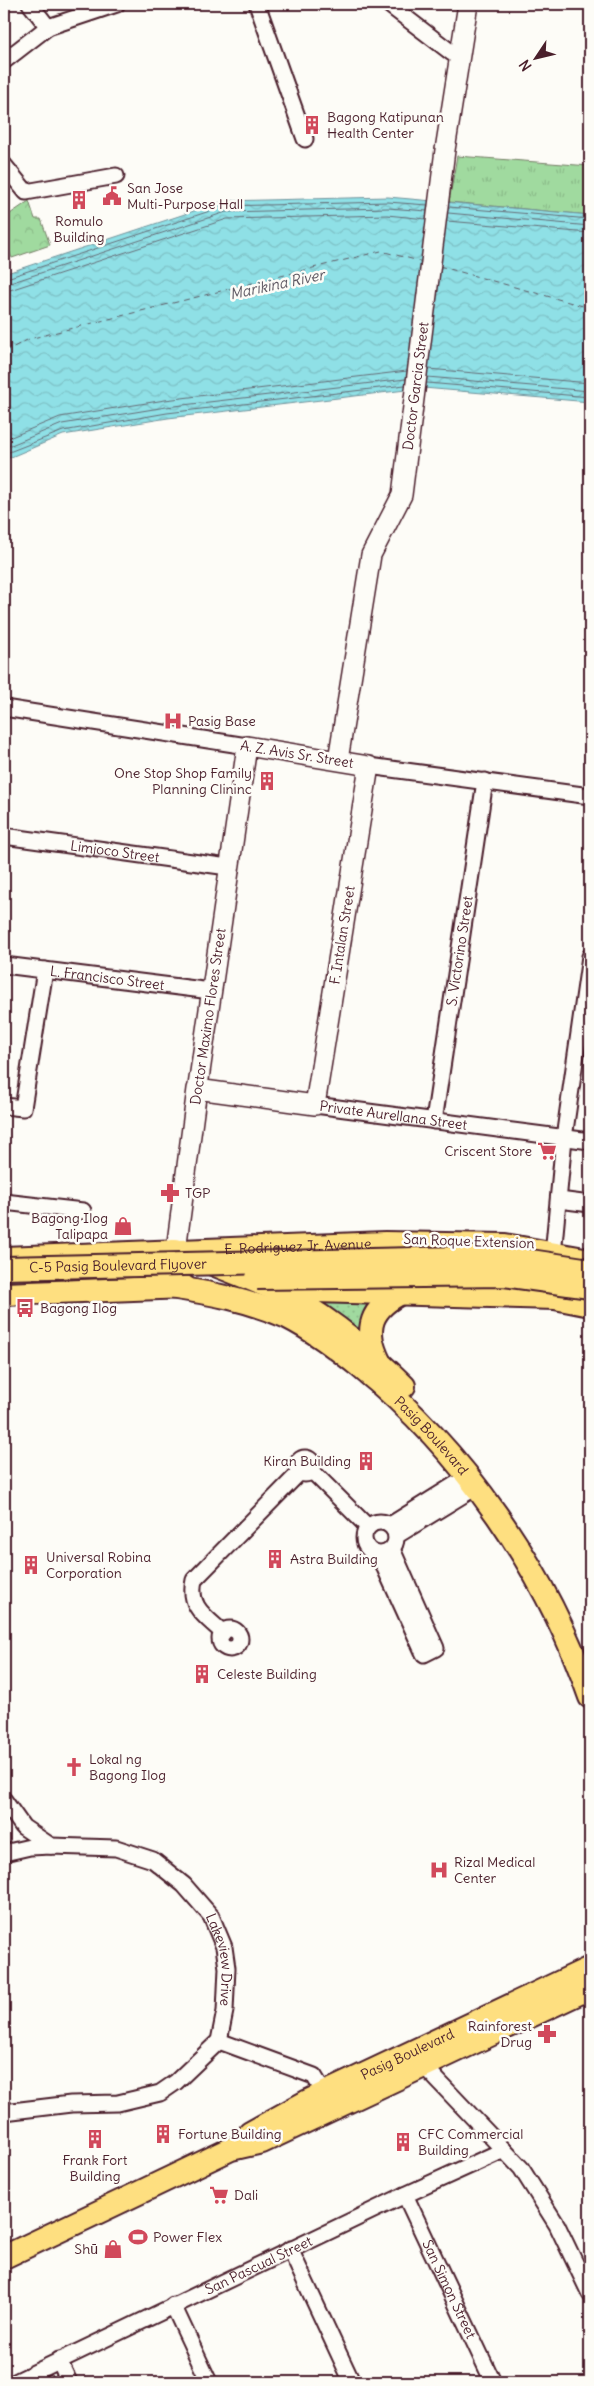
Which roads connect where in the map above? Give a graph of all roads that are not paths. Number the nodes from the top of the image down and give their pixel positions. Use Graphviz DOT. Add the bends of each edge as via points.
graph roads {
  1 [pos="30,4"];
  2 [pos="117,4"];
  3 [pos="257,4"];
  4 [pos="388,4"];
  5 [pos="468,4"];
  6 [pos="48,27"];
  7 [pos="452,53"];
  8 [pos="4,61"];
  9 [pos="305,139"];
  10 [pos="4,164"];
  11 [pos="116,176"];
  12 [pos="4,708"];
  13 [pos="247,746"];
  14 [pos="338,760"];
  15 [pos="369,766"];
  16 [pos="486,782"];
  17 [pos="590,796"];
  18 [pos="4,836"];
  19 [pos="228,867"];
  20 [pos="590,956"];
  21 [pos="4,965"];
  22 [pos="46,970"];
  23 [pos="211,991"];
  24 [pos="197,1089"];
  25 [pos="315,1105"];
  26 [pos="4,1106"];
  27 [pos="434,1120"];
  28 [pos="564,1138"];
  29 [pos="590,1141"];
  30 [pos="559,1200"];
  31 [pos="4,1202"];
  32 [pos="590,1204"];
  33 [pos="83,1211"];
  34 [pos="385,1243"];
  35 [pos="554,1244"];
  36 [pos="176,1250"];
  37 [pos="590,1251"];
  38 [pos="4,1258"];
  39 [pos="590,1260"];
  40 [pos="4,1268"];
  41 [pos="590,1270"];
  42 [pos="4,1281"];
  43 [pos="170,1287"];
  44 [pos="590,1287"];
  45 [pos="275,1290"];
  46 [pos="413,1292"];
  47 [pos="4,1294"];
  48 [pos="590,1305"];
  49 [pos="378,1361"];
  50 [pos="472,1482"];
  51 [pos="368,1527"];
  52 [pos="389,1541"];
  53 [pos="223,1633"];
  54 [pos="590,1659"];
  55 [pos="590,1697"];
  56 [pos="4,1800"];
  57 [pos="51,1846"];
  58 [pos="4,1853"];
  59 [pos="589,1986"];
  60 [pos="219,2041"];
  61 [pos="423,2065"];
  62 [pos="325,2094"];
  63 [pos="4,2112"];
  64 [pos="231,2149"];
  65 [pos="504,2150"];
  66 [pos="405,2195"];
  67 [pos="290,2249"];
  68 [pos="4,2257"];
  69 [pos="590,2294"];
  70 [pos="173,2305"];
  71 [pos="59,2360"];
  72 [pos="15,2382"];
  73 [pos="69,2382"];
  74 [pos="209,2382"];
  75 [pos="352,2382"];
  76 [pos="493,2382"];
  1 -- 6 [label="street"];
  2 -- 6 [label="street"];
  3 -- 9 [label="street"];
  4 -- 7 [label="street"];
  5 -- 14 [label="street, Doctor Garcia Street" via="445,150 402,495 371,555"];
  6 -- 8 [label="street"];
  10 -- 11 [label="street" via="26,192"];
  12 -- 13 [label="street, A. Z. Avis Sr. Street"];
  13 -- 14 [label="street, A. Z. Avis Sr. Street"];
  13 -- 19 [label="street, Doctor Maximo Flores Street"];
  14 -- 15 [label="street, A. Z. Avis Sr. Street"];
  15 -- 16 [label="street, A. Z. Avis Sr. Street"];
  15 -- 25 [label="street, F. Intalan Street"];
  16 -- 17 [label="street, A. Z. Avis Sr. Street"];
  16 -- 27 [label="street, S. Victorino Street"];
  18 -- 19 [label="street, Limjoco Street"];
  19 -- 23 [label="street, Doctor Maximo Flores Street"];
  20 -- 28 [label="street, San Roque Extension"];
  21 -- 22 [label="street, L. Francisco Street"];
  22 -- 23 [label="street, L. Francisco Street"];
  22 -- 26 [label="street" via="23,1108"];
  23 -- 24 [label="street, Doctor Maximo Flores Street"];
  24 -- 25 [label="street, Private Aurellana Street"];
  24 -- 36 [label="street, Doctor Maximo Flores Street"];
  25 -- 27 [label="street, Private Aurellana Street"];
  27 -- 28 [label="street, Private Aurellana Street"];
  28 -- 29 [label="street, Private Aurellana Street"];
  28 -- 30 [label="street, San Roque Extension"];
  30 -- 32 [label="street"];
  30 -- 35 [label="street, San Roque Extension"];
  31 -- 33 [label="street"];
  34 -- 35 [label="street, San Roque Extension" via="401,1236"];
  34 -- 36 [label="main road, E. Rodriguez Jr. Avenue"];
  34 -- 39 [label="main road, E. Rodriguez Jr. Avenue" via="505,1245"];
  35 -- 37 [label="street, San Roque Extension"];
  36 -- 38 [label="main road, E. Rodriguez Jr. Avenue"];
  36 -- 43 [label="street, Doctor Maximo Flores Street"];
  36 -- 45 [label="main road, Pasig Boulevard"];
  40 -- 41 [label="main road, C-5 Pasig Boulevard Flyover, bridge" via="504,1257"];
  42 -- 44 [label="main road, C-5 Pasig Boulevard Flyover, bridge" via="504,1275"];
  43 -- 45 [label="main road"];
  43 -- 47 [label="main road"];
  43 -- 50 [label="main road, Pasig Boulevard" via="240,1300 304,1327 386,1388 423,1424"];
  45 -- 46 [label="main road"];
  45 -- 49 [label="main road, Pasig Boulevard" via="343,1331"];
  46 -- 48 [label="main road" via="555,1298"];
  46 -- 49 [label="main road" via="383,1304 374,1317 371,1336"];
  49 -- 54 [label="main road, Pasig Boulevard" via="451,1436 506,1507 553,1583"];
  50 -- 52 [label="street"];
  50 -- 55 [label="main road, Pasig Boulevard" via="518,1548 544,1593 568,1640"];
  51 -- 52 [label="street" via="378,1522"];
  51 -- 52 [label="street" via="365,1545 371,1552"];
  51 -- 53 [label="street" via="306,1472 194,1580 191,1593 194,1604"];
  52 -- 52 [label="street" via="424,1654 436,1648"];
  56 -- 57 [label="street" via="23,1827"];
  57 -- 58 [label="street, Lakeview Drive"];
  57 -- 60 [label="street, Lakeview Drive" via="116,1848 136,1853 153,1860 184,1884 210,1916 224,1947 226,1994"];
  59 -- 61 [label="main road, Pasig Boulevard"];
  59 -- 62 [label="main road, Pasig Boulevard"];
  60 -- 62 [label="street" via="314,2076"];
  60 -- 63 [label="street" via="176,2082 160,2093 142,2099 118,2104 71,2104"];
  61 -- 64 [label="main road, Pasig Boulevard" via="262,2142"];
  61 -- 65 [label="street"];
  62 -- 64 [label="main road, Pasig Boulevard" via="255,2129"];
  64 -- 68 [label="main road, Pasig Boulevard"];
  65 -- 66 [label="street, San Pascual Street"];
  65 -- 69 [label="street" via="544,2201"];
  66 -- 67 [label="street, San Pascual Street"];
  66 -- 76 [label="street, San Simon Street"];
  67 -- 70 [label="street, San Pascual Street"];
  67 -- 75 [label="street"];
  70 -- 71 [label="street, San Pascual Street"];
  70 -- 74 [label="street"];
  71 -- 72 [label="street, San Pascual Street"];
  71 -- 73 [label="street"];
}
